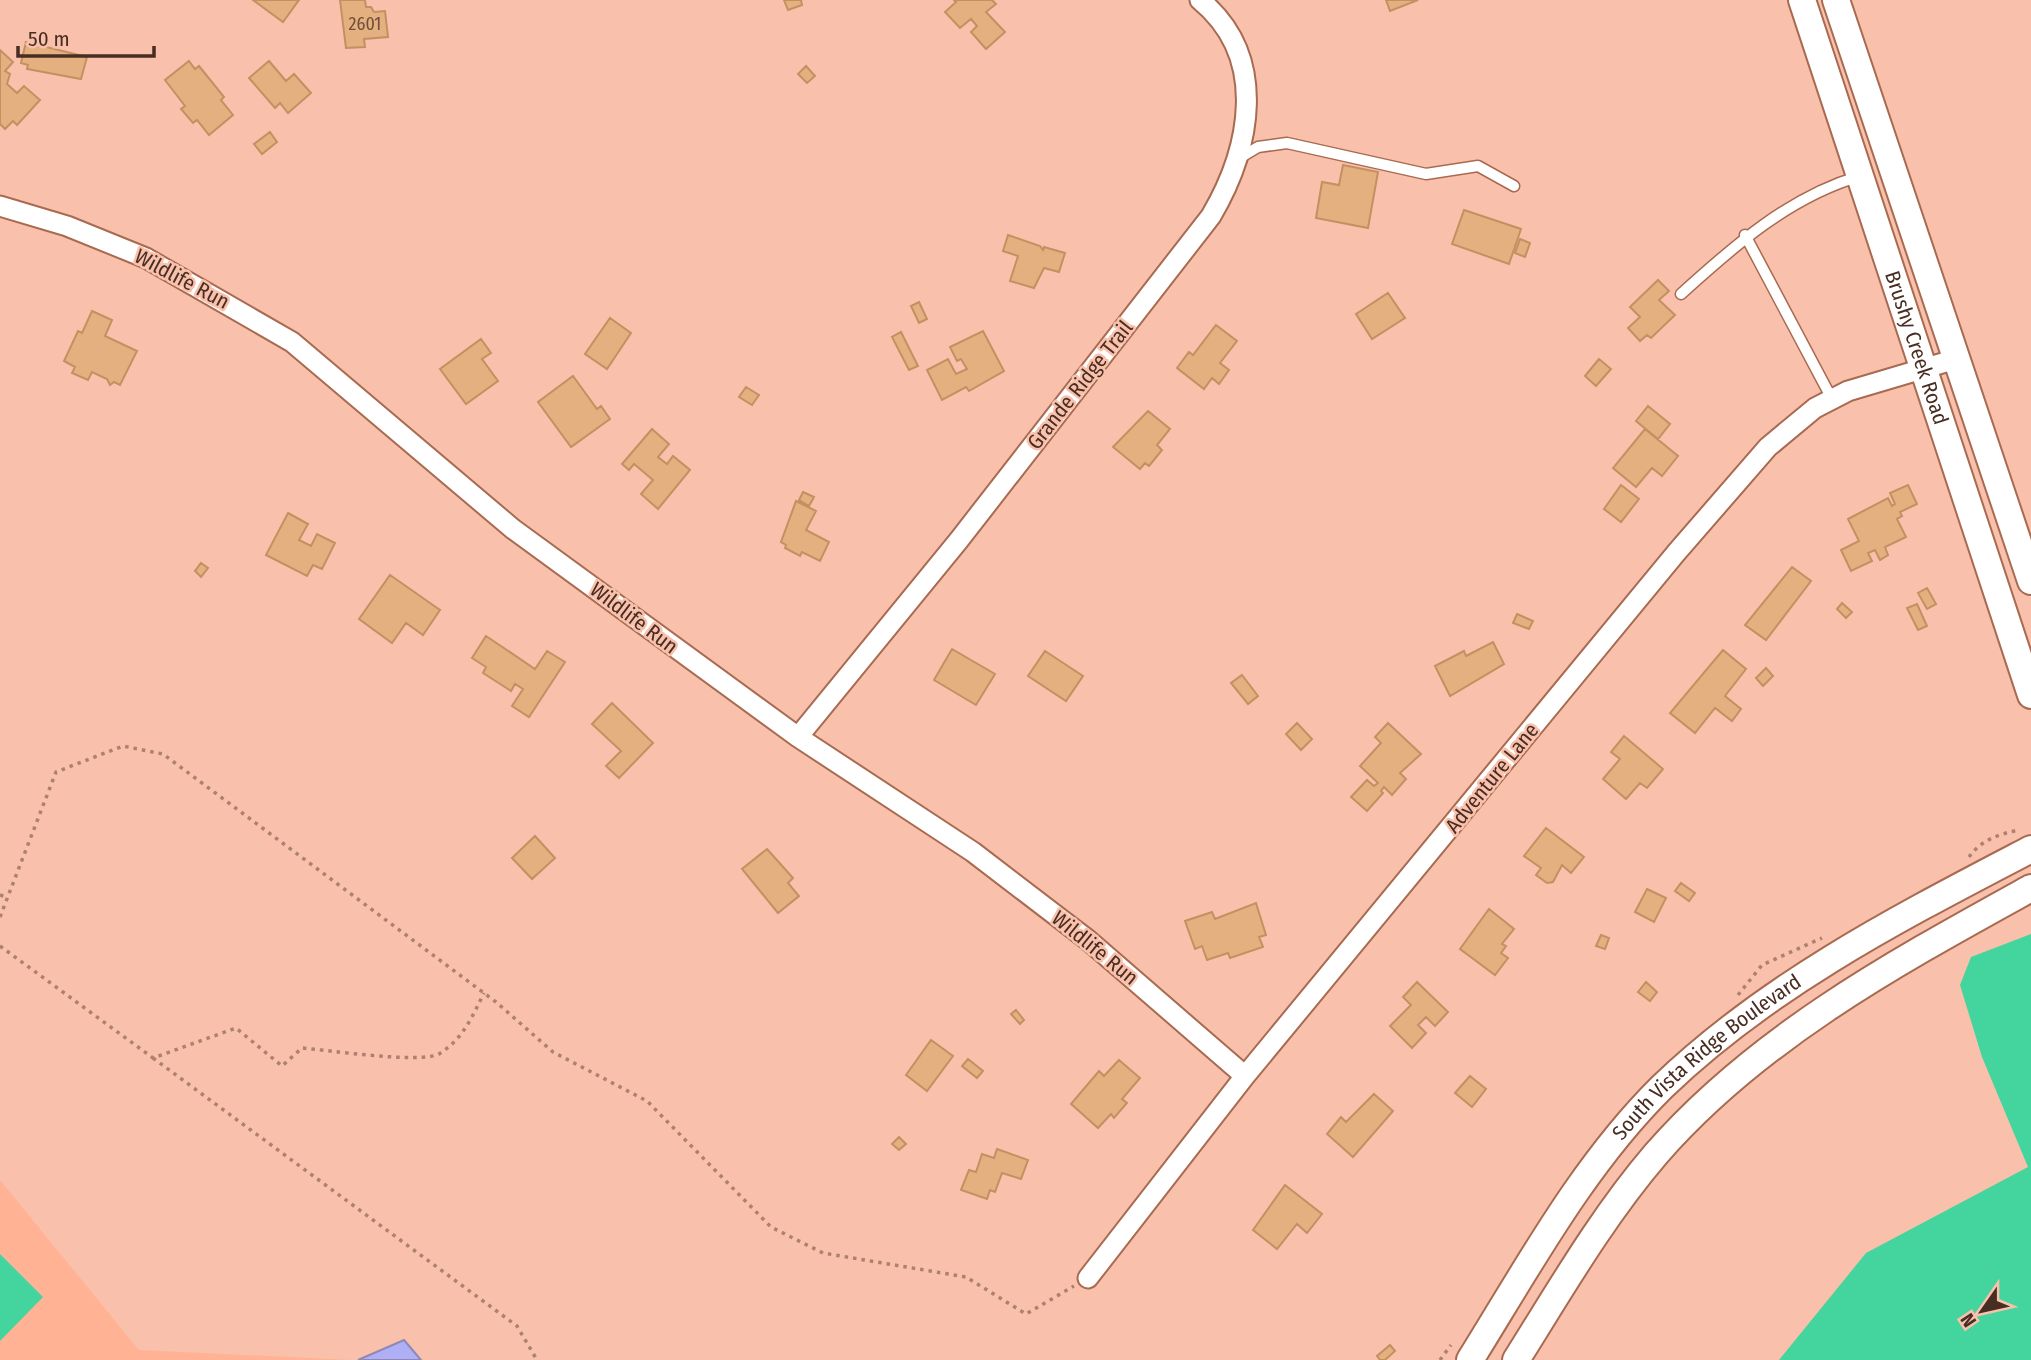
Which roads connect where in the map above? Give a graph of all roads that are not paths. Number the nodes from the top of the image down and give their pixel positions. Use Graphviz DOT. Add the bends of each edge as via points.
graph roads {
  1 [pos="1200,0"];
  2 [pos="1802,0"];
  3 [pos="1836,0"];
  4 [pos="1238,159"];
  5 [pos="1860,176"];
  6 [pos="1514,186"];
  7 [pos="0,206"];
  8 [pos="1745,235"];
  9 [pos="1681,294"];
  10 [pos="1956,359"];
  11 [pos="1923,368"];
  12 [pos="1832,399"];
  13 [pos="2031,581"];
  14 [pos="2031,695"];
  15 [pos="798,737"];
  16 [pos="2031,849"];
  17 [pos="2031,888"];
  18 [pos="1245,1076"];
  19 [pos="1088,1278"];
  20 [pos="1470,1360"];
  21 [pos="1516,1360"];
  1 -- 4 [label="street, Grande Ridge Trail" via="1234,41 1245,75 1247,118"];
  2 -- 5 [label="street, Brushy Creek Road"];
  3 -- 10 [label="street, Brushy Creek Road"];
  4 -- 6 [label="lane" via="1258,147 1287,143 1426,174 1478,166"];
  4 -- 15 [label="street, Grande Ridge Trail" via="1211,216 959,540"];
  5 -- 8 [label="lane" via="1823,189"];
  5 -- 11 [label="street, Brushy Creek Road"];
  7 -- 15 [label="street, Wildlife Run" via="67,226 146,258 292,342 513,529"];
  8 -- 9 [label="lane"];
  8 -- 12 [label="lane"];
  10 -- 11 [label="street, Adventure Lane"];
  10 -- 13 [label="street, Brushy Creek Road"];
  11 -- 12 [label="street, Adventure Lane"];
  11 -- 14 [label="street, Brushy Creek Road"];
  12 -- 18 [label="street, Adventure Lane" via="1768,446"];
  15 -- 18 [label="street, Wildlife Run" via="972,852 1088,940"];
  16 -- 20 [label="street, South Vista Ridge Boulevard" via="1853,944 1763,1004 1662,1088 1608,1149 1558,1218"];
  17 -- 21 [label="street, South Vista Ridge Boulevard" via="1831,1005 1733,1078 1657,1153 1619,1202"];
  18 -- 19 [label="street, Adventure Lane"];
}
